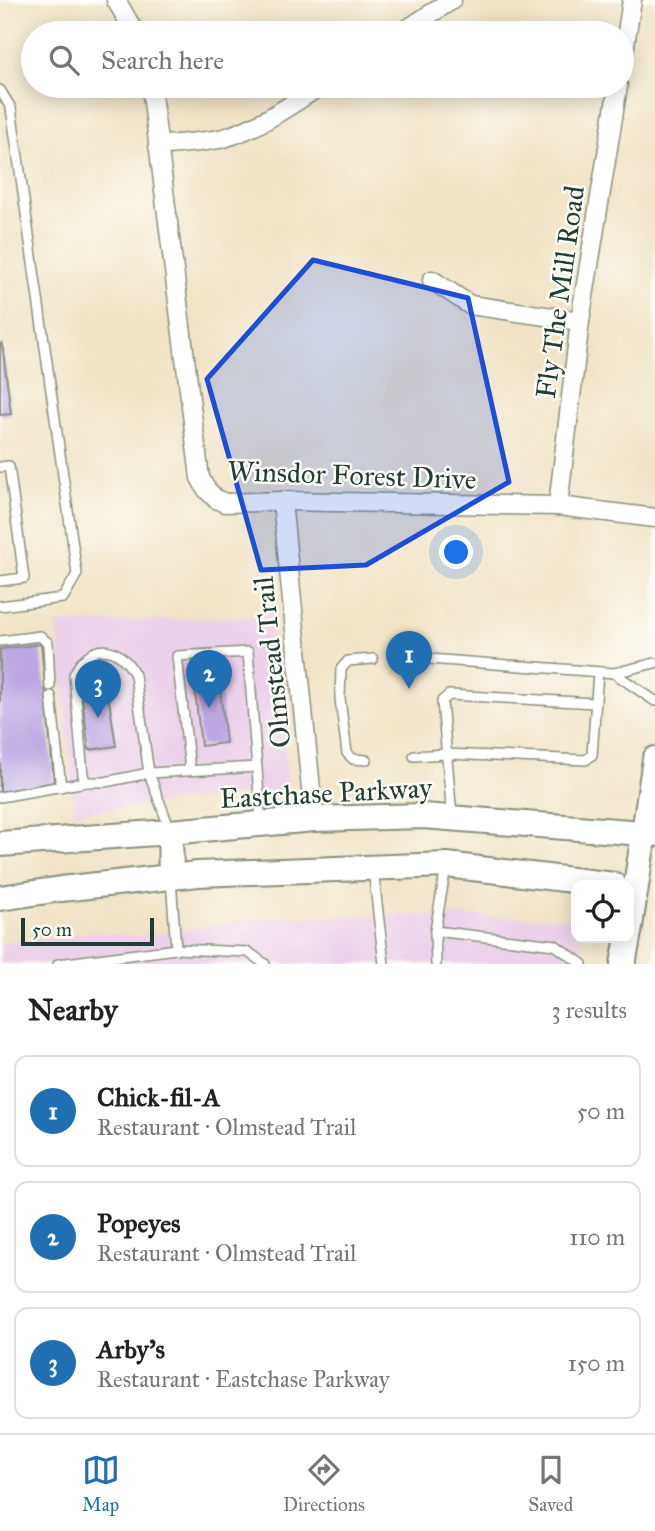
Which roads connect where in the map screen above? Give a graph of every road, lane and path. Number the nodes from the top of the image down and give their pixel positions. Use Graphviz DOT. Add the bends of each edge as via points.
graph roads {
  1 [pos="116,0"];
  2 [pos="452,0"];
  3 [pos="632,0"];
  4 [pos="128,21"];
  5 [pos="420,21"];
  6 [pos="629,21"];
  7 [pos="0,90"];
  8 [pos="152,98"];
  9 [pos="302,98"];
  10 [pos="616,98"];
  11 [pos="158,146"];
  12 [pos="432,280"];
  13 [pos="580,321"];
  14 [pos="0,467"];
  15 [pos="282,501"];
  16 [pos="558,506"];
  17 [pos="655,518"];
  18 [pos="0,581"];
  19 [pos="0,606"];
  20 [pos="0,642"];
  21 [pos="416,658"];
  22 [pos="373,659"];
  23 [pos="655,663"];
  24 [pos="598,672"];
  25 [pos="614,673"];
  26 [pos="50,686"];
  27 [pos="51,696"];
  28 [pos="655,701"];
  29 [pos="595,703"];
  30 [pos="446,754"];
  31 [pos="414,756"];
  32 [pos="655,759"];
  33 [pos="366,760"];
  34 [pos="257,767"];
  35 [pos="190,769"];
  36 [pos="149,773"];
  37 [pos="86,782"];
  38 [pos="61,787"];
  39 [pos="0,797"];
  40 [pos="452,818"];
  41 [pos="314,819"];
  42 [pos="261,823"];
  43 [pos="170,832"];
  44 [pos="650,833"];
  45 [pos="0,844"];
  46 [pos="447,865"];
  47 [pos="372,868"];
  48 [pos="171,877"];
  49 [pos="571,880"];
  50 [pos="634,888"];
  51 [pos="0,898"];
  52 [pos="435,931"];
  53 [pos="627,943"];
  54 [pos="176,948"];
  55 [pos="136,959"];
  56 [pos="71,963"];
  57 [pos="58,964"];
  58 [pos="265,964"];
  59 [pos="384,964"];
  60 [pos="436,964"];
  61 [pos="582,964"];
  62 [pos="624,964"];
  1 -- 4 [label="street"];
  2 -- 5 [label="street"];
  3 -- 6 [label="street"];
  7 -- 19 [label="lane" via="11,108 77,574 62,598"];
  8 -- 11 [label="street, Winsdor Forest Drive"];
  9 -- 11 [label="street" via="270,119 221,139"];
  10 -- 13 [label="street, Fly The Mill Road"];
  11 -- 15 [label="street, Winsdor Forest Drive" via="200,478 207,491 225,503"];
  12 -- 13 [label="street" via="470,305"];
  13 -- 16 [label="street, Fly The Mill Road"];
  14 -- 18 [label="lane" via="9,466 24,578"];
  15 -- 16 [label="street, Winsdor Forest Drive"];
  15 -- 41 [label="street, Olmstead Trail"];
  16 -- 17 [label="street, Winsdor Forest Drive"];
  20 -- 26 [label="lane" via="40,636 48,643"];
  21 -- 24 [label="lane"];
  22 -- 33 [label="lane" via="348,661 341,669 347,753"];
  23 -- 25 [label="lane"];
  24 -- 25 [label="lane"];
  24 -- 29 [label="lane"];
  25 -- 28 [label="lane"];
  27 -- 38 [label="lane"];
  29 -- 30 [label="lane" via="592,755 586,760"];
  29 -- 30 [label="lane" via="450,695 442,701"];
  30 -- 31 [label="lane"];
  30 -- 40 [label="lane"];
  32 -- 44 [label="main road"];
  34 -- 35 [label="lane"];
  34 -- 35 [label="lane" via="248,652 177,656"];
  34 -- 42 [label="lane"];
  35 -- 36 [label="lane"];
  36 -- 37 [label="lane"];
  36 -- 37 [label="lane" via="129,662 113,651 94,651 74,675"];
  36 -- 43 [label="lane"];
  37 -- 38 [label="lane"];
  38 -- 39 [label="lane"];
  40 -- 41 [label="main road, Eastchase Parkway"];
  40 -- 44 [label="main road, Eastchase Parkway"];
  41 -- 42 [label="main road, Eastchase Parkway"];
  42 -- 43 [label="main road, Eastchase Parkway"];
  43 -- 45 [label="main road, Eastchase Parkway"];
  43 -- 48 [label="main road"];
  44 -- 50 [label="main road"];
  46 -- 47 [label="main road"];
  46 -- 49 [label="main road"];
  46 -- 52 [label="lane"];
  47 -- 48 [label="main road"];
  47 -- 59 [label="lane"];
  48 -- 51 [label="main road"];
  48 -- 54 [label="lane"];
  52 -- 60 [label="lane"];
  52 -- 61 [label="lane" via="555,945"];
  53 -- 62 [label="main road"];
  54 -- 55 [label="lane"];
  54 -- 58 [label="lane" via="247,952"];
  55 -- 56 [label="lane"];
  56 -- 57 [label="lane"];
}
